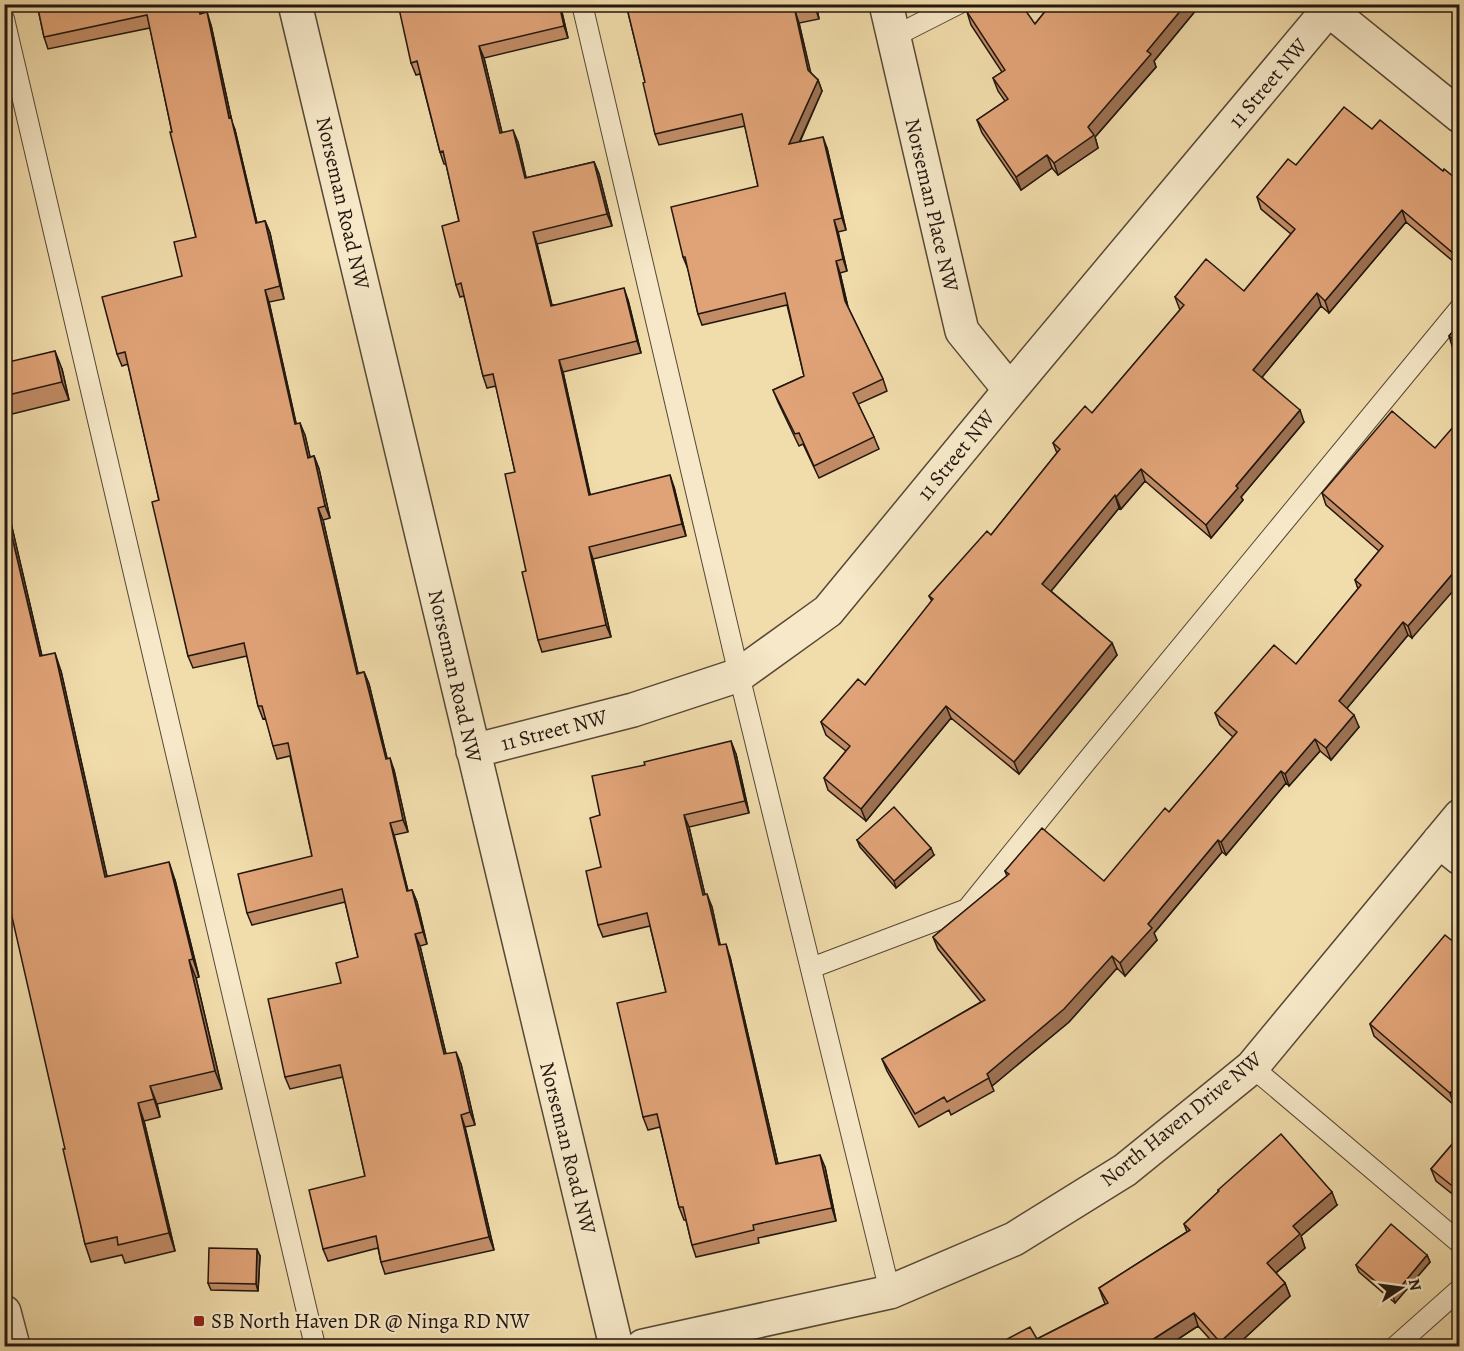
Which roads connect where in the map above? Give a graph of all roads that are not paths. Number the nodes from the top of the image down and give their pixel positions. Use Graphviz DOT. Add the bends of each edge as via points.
graph roads {
  1 [pos="296,4"];
  2 [pos="582,4"];
  3 [pos="886,4"];
  4 [pos="958,4"];
  5 [pos="1331,7"];
  6 [pos="4,19"];
  7 [pos="893,37"];
  8 [pos="1460,116"];
  9 [pos="1460,308"];
  10 [pos="1010,390"];
  11 [pos="739,675"];
  12 [pos="473,751"];
  13 [pos="1460,816"];
  14 [pos="1449,850"];
  15 [pos="811,968"];
  16 [pos="1252,1067"];
  17 [pos="1460,1243"];
  18 [pos="1460,1289"];
  19 [pos="890,1292"];
  20 [pos="4,1312"];
  21 [pos="12,1347"];
  22 [pos="315,1347"];
  23 [pos="616,1347"];
  24 [pos="643,1347"];
  25 [pos="1396,1347"];
  1 -- 12 [label="street, Norseman Road NW"];
  2 -- 11 [label="lane"];
  3 -- 7 [label="street, Norseman Place NW"];
  4 -- 7 [label="lane"];
  5 -- 8 [label="street"];
  5 -- 10 [label="street, 11 Street NW"];
  6 -- 22 [label="lane"];
  7 -- 10 [label="street, Norseman Place NW" via="962,331"];
  9 -- 15 [label="lane" via="967,909"];
  10 -- 11 [label="street, 11 Street NW" via="828,611"];
  11 -- 12 [label="street, 11 Street NW" via="633,710"];
  11 -- 15 [label="lane"];
  12 -- 23 [label="street, Norseman Road NW"];
  13 -- 14 [label="street, North Haven Drive NW"];
  14 -- 16 [label="street, North Haven Drive NW"];
  15 -- 19 [label="lane"];
  16 -- 17 [label="lane"];
  16 -- 19 [label="street, North Haven Drive NW" via="1125,1170 1014,1239"];
  18 -- 25 [label="lane"];
  19 -- 24 [label="street, North Haven Drive NW"];
  20 -- 21 [label="street"];
}
